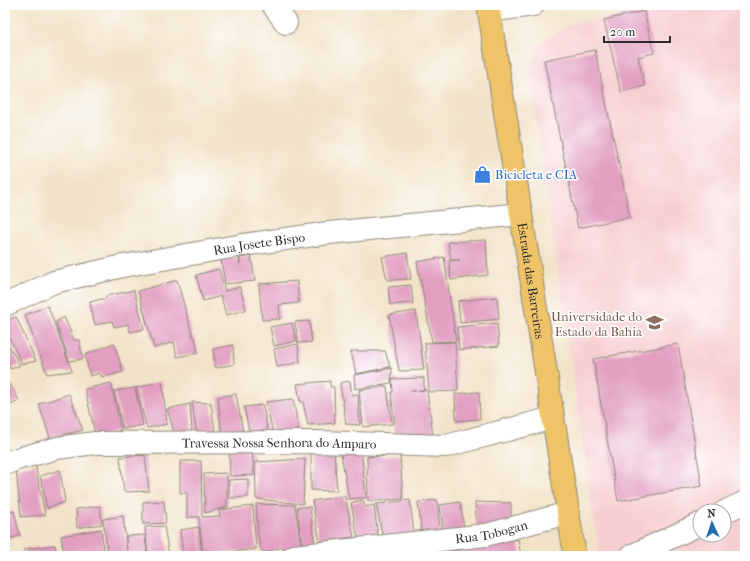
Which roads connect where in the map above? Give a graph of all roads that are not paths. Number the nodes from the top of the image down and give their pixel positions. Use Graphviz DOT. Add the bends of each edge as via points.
graph roads {
  1 [pos="273,5"];
  2 [pos="533,5"];
  3 [pos="488,8"];
  4 [pos="286,23"];
  5 [pos="521,214"];
  6 [pos="5,305"];
  7 [pos="553,418"];
  8 [pos="5,464"];
  9 [pos="745,502"];
  10 [pos="732,508"];
  11 [pos="568,512"];
  12 [pos="692,528"];
  13 [pos="294,556"];
  14 [pos="574,556"];
  15 [pos="631,556"];
  1 -- 4 [label="street"];
  2 -- 3 [label="street"];
  3 -- 5 [label="main road, Estrada das Barreiras"];
  5 -- 6 [label="street, Rua Josete Bispo" via="329,233 242,245 123,266 54,282"];
  5 -- 7 [label="main road, Estrada das Barreiras"];
  7 -- 8 [label="street, Travessa Nossa Senhora do Amparo" via="446,446 320,442 95,443 57,448"];
  7 -- 11 [label="main road, Estrada das Barreiras"];
  9 -- 10 [label="street"];
  11 -- 13 [label="street, Rua Tobogan" via="486,536"];
  11 -- 14 [label="main road, Estrada das Barreiras"];
  12 -- 15 [label="street"];
}
